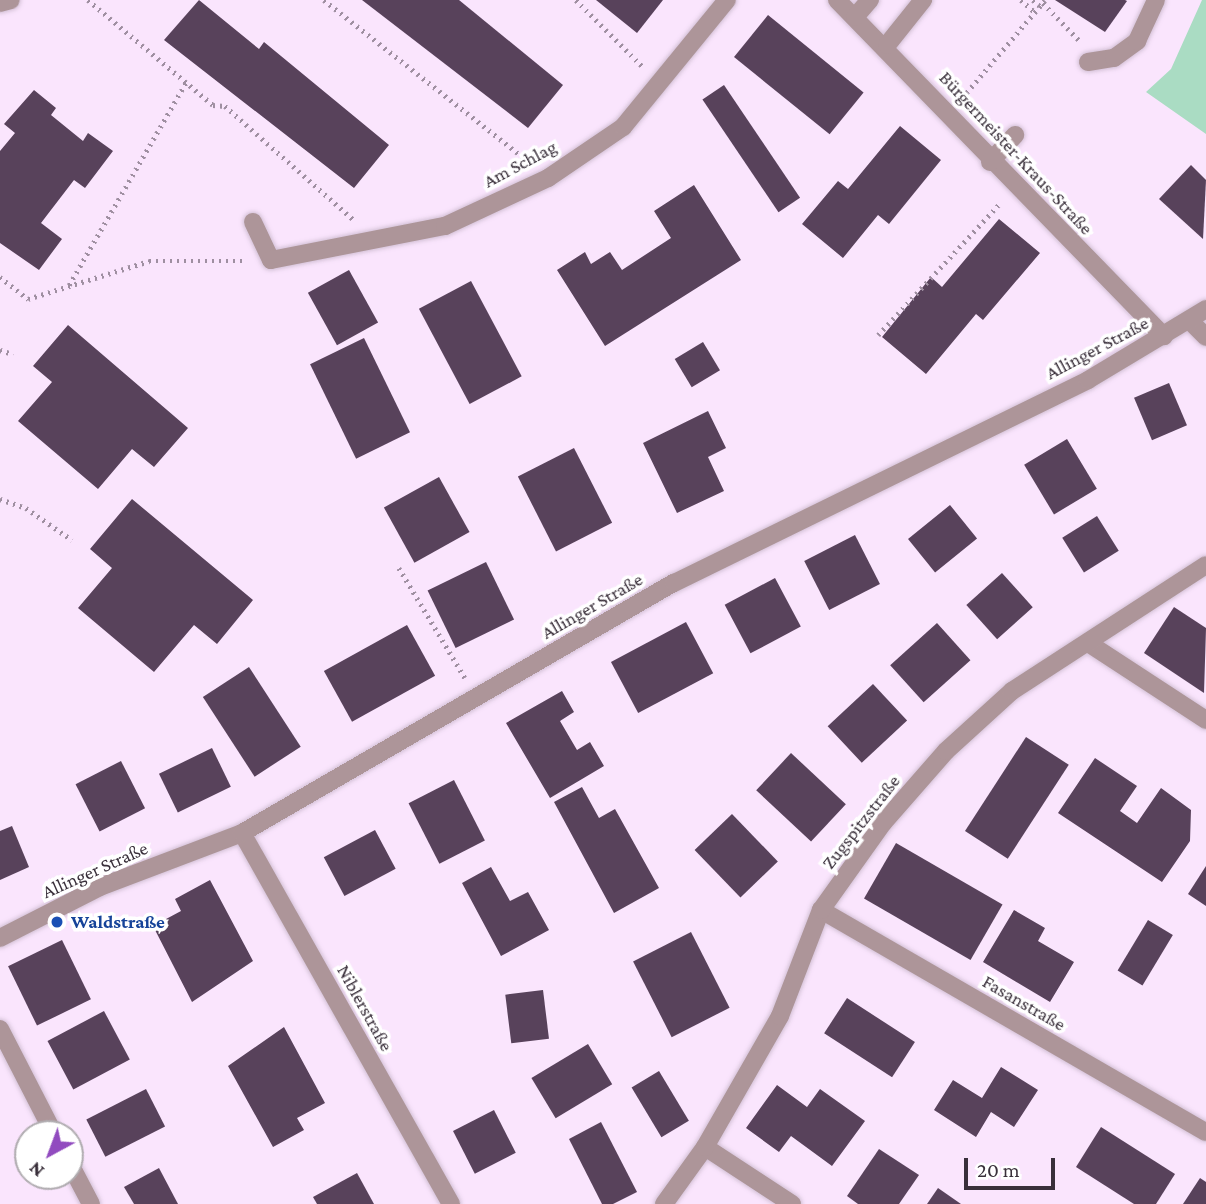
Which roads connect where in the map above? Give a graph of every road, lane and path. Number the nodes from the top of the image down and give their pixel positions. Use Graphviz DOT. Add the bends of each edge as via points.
graph roads {
  1 [pos="11,0"];
  2 [pos="88,0"];
  3 [pos="324,0"];
  4 [pos="576,0"];
  5 [pos="727,0"];
  6 [pos="837,0"];
  7 [pos="870,0"];
  8 [pos="923,0"];
  9 [pos="1021,0"];
  10 [pos="1033,0"];
  11 [pos="1156,0"];
  12 [pos="0,3"];
  13 [pos="1043,3"];
  14 [pos="1035,12"];
  15 [pos="855,17"];
  16 [pos="887,45"];
  17 [pos="1088,62"];
  18 [pos="186,82"];
  19 [pos="660,86"];
  20 [pos="950,113"];
  21 [pos="1015,135"];
  22 [pos="990,162"];
  23 [pos="548,177"];
  24 [pos="1014,187"];
  25 [pos="253,222"];
  26 [pos="362,242"];
  27 [pos="271,260"];
  28 [pos="0,278"];
  29 [pos="69,286"];
  30 [pos="1206,309"];
  31 [pos="1191,322"];
  32 [pos="877,335"];
  33 [pos="1164,336"];
  34 [pos="1206,337"];
  35 [pos="0,350"];
  36 [pos="13,354"];
  37 [pos="0,499"];
  38 [pos="72,540"];
  39 [pos="1206,565"];
  40 [pos="399,568"];
  41 [pos="1088,643"];
  42 [pos="475,696"];
  43 [pos="1206,720"];
  44 [pos="242,833"];
  45 [pos="821,910"];
  46 [pos="0,938"];
  47 [pos="0,1029"];
  48 [pos="47,1120"];
  49 [pos="1206,1132"];
  50 [pos="705,1147"];
  51 [pos="452,1204"];
  52 [pos="664,1204"];
  53 [pos="792,1204"];
  1 -- 12 [label="street"];
  2 -- 18 [label="path"];
  3 -- 23 [label="path"];
  4 -- 19 [label="path" via="610,27"];
  5 -- 19 [label="street, Am Schlag"];
  6 -- 15 [label="street, Bürgermeister-Kraus-Straße"];
  7 -- 15 [label="street"];
  8 -- 16 [label="street"];
  9 -- 14 [label="path"];
  10 -- 13 [label="path"];
  11 -- 17 [label="street" via="1137,41 1114,58"];
  13 -- 14 [label="path"];
  13 -- 17 [label="path" via="1089,50"];
  14 -- 20 [label="path"];
  15 -- 16 [label="street, Bürgermeister-Kraus-Straße"];
  16 -- 20 [label="street, Bürgermeister-Kraus-Straße"];
  18 -- 26 [label="path" via="213,105 225,106 352,215"];
  18 -- 29 [label="path"];
  19 -- 23 [label="street, Am Schlag" via="623,127"];
  20 -- 22 [label="street, Bürgermeister-Kraus-Straße"];
  21 -- 22 [label="street"];
  22 -- 24 [label="street, Bürgermeister-Kraus-Straße"];
  23 -- 26 [label="street, Am Schlag" via="445,226"];
  24 -- 32 [label="path"];
  24 -- 33 [label="street, Bürgermeister-Kraus-Straße"];
  25 -- 27 [label="street"];
  26 -- 27 [label="street, Am Schlag"];
  27 -- 29 [label="path" via="149,261"];
  28 -- 29 [label="path" via="28,299"];
  30 -- 31 [label="street, Allinger Straße"];
  31 -- 33 [label="street, Allinger Straße"];
  31 -- 34 [label="street"];
  33 -- 42 [label="street, Allinger Straße" via="1088,380 674,583"];
  35 -- 36 [label="path"];
  37 -- 38 [label="path" via="26,508"];
  39 -- 41 [label="street, Zugspitzstraße"];
  40 -- 42 [label="path"];
  41 -- 43 [label="street"];
  41 -- 45 [label="street, Zugspitzstraße" via="1012,691 946,751"];
  42 -- 44 [label="street, Allinger Straße"];
  44 -- 46 [label="street, Allinger Straße" via="100,887"];
  44 -- 51 [label="street, Niblerstraße"];
  45 -- 49 [label="street, Fasanstraße"];
  45 -- 50 [label="street, Zugspitzstraße" via="780,1016"];
  47 -- 48 [label="street"];
  50 -- 52 [label="street, Zugspitzstraße"];
  50 -- 53 [label="street"];
}
